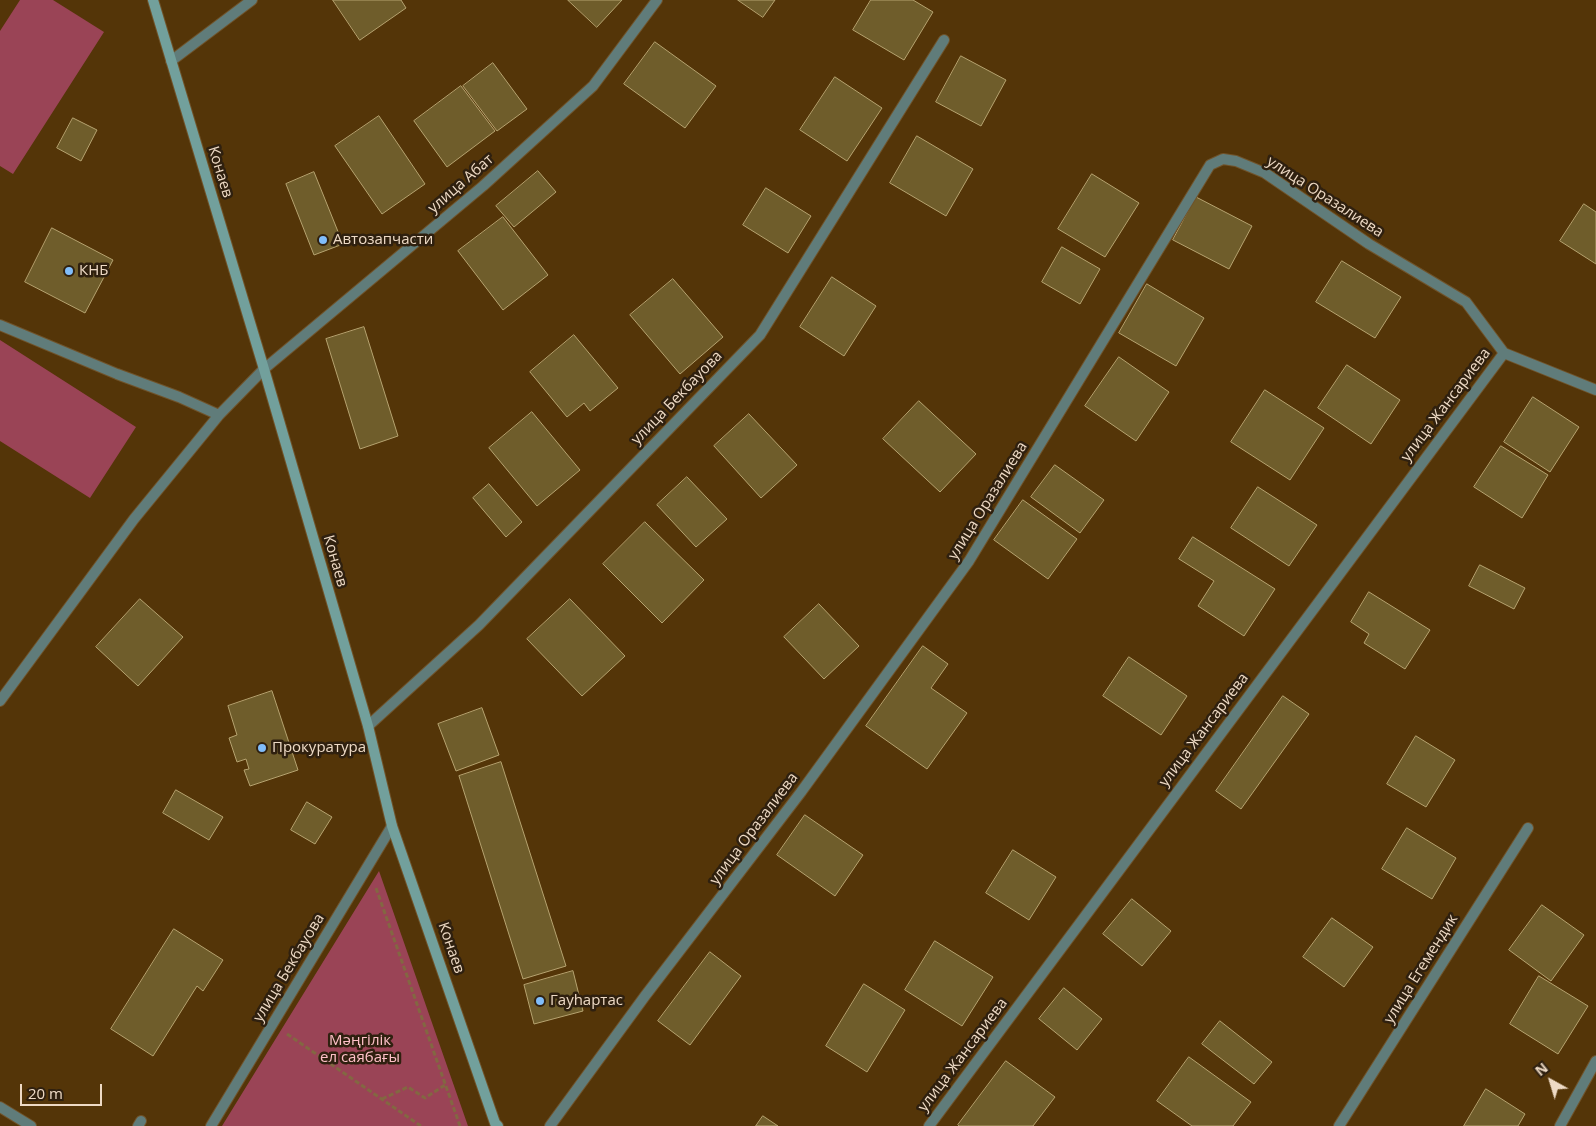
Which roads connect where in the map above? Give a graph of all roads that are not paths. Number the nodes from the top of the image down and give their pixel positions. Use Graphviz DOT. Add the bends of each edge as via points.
graph roads {
  1 [pos="153,0"];
  2 [pos="252,0"];
  3 [pos="657,0"];
  4 [pos="944,40"];
  5 [pos="171,61"];
  6 [pos="0,325"];
  7 [pos="1504,353"];
  8 [pos="264,369"];
  9 [pos="1596,390"];
  10 [pos="219,415"];
  11 [pos="0,701"];
  12 [pos="368,726"];
  13 [pos="392,826"];
  14 [pos="1528,828"];
  15 [pos="1596,1061"];
  16 [pos="0,1107"];
  17 [pos="31,1126"];
  18 [pos="211,1126"];
  19 [pos="498,1126"];
  20 [pos="550,1126"];
  21 [pos="929,1126"];
  22 [pos="1338,1126"];
  23 [pos="1560,1126"];
  1 -- 5 [label="main road, Конаев"];
  2 -- 5 [label="street"];
  3 -- 8 [label="street, улица Абат" via="593,86 483,186"];
  4 -- 12 [label="street, улица Бекбауова" via="760,335 479,625"];
  5 -- 8 [label="main road, Конаев"];
  6 -- 10 [label="street"];
  7 -- 9 [label="street"];
  7 -- 20 [label="street, улица Оразалиева" via="1466,302 1369,244 1266,173 1236,160 1223,159 1210,165 969,561 801,792"];
  7 -- 21 [label="street, улица Жансариева"];
  8 -- 10 [label="street, улица Абат"];
  8 -- 12 [label="main road, Конаев"];
  10 -- 11 [label="street, улица Абат" via="134,519"];
  12 -- 13 [label="main road, Конаев"];
  13 -- 18 [label="street, улица Бекбауова"];
  13 -- 19 [label="main road, Конаев"];
  14 -- 22 [label="street, улица Егемендик"];
  15 -- 23 [label="street"];
  16 -- 17 [label="street"];
}
